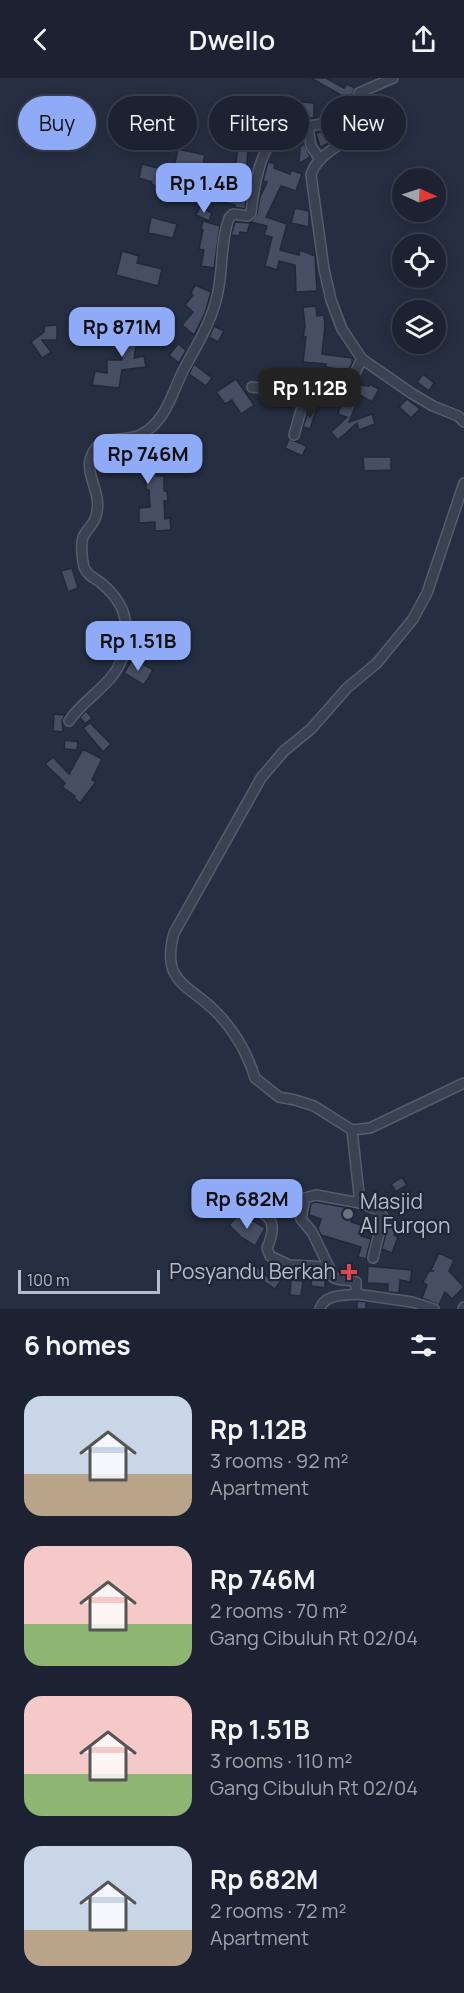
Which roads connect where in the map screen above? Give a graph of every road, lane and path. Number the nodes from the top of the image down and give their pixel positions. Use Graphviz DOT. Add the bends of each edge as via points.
graph roads {
  1 [pos="393,78"];
  2 [pos="358,96"];
  3 [pos="309,133"];
  4 [pos="267,150"];
  5 [pos="332,150"];
  6 [pos="320,159"];
  7 [pos="362,359"];
  8 [pos="252,387"];
  9 [pos="306,393"];
  10 [pos="464,422"];
  11 [pos="294,435"];
  12 [pos="464,483"];
  13 [pos="69,722"];
  14 [pos="464,1083"];
  15 [pos="352,1130"];
  16 [pos="360,1203"];
  17 [pos="243,1205"];
  18 [pos="373,1258"];
  19 [pos="329,1267"];
  20 [pos="356,1294"];
  21 [pos="320,1309"];
  22 [pos="434,1309"];
  1 -- 2 [label="street"];
  3 -- 6 [label="street" via="311,146"];
  4 -- 13 [label="street" via="251,213 233,214 229,218 218,292 200,342 170,403 143,433 103,441 89,461 98,507 94,522 82,539 83,561 88,573 122,606 127,621 125,649 109,682 76,710"];
  5 -- 6 [label="street"];
  6 -- 7 [label="street" via="311,175 324,269 342,329"];
  7 -- 9 [label="street" via="341,400"];
  7 -- 10 [label="street" via="411,393"];
  8 -- 9 [label="street"];
  9 -- 11 [label="street"];
  12 -- 15 [label="street" via="427,593 412,618 377,663 347,688 261,778 174,933 170,948 178,980 220,1017 244,1050 260,1083 279,1097 314,1106"];
  14 -- 15 [label="street" via="370,1128"];
  15 -- 16 [label="street"];
  16 -- 18 [label="street" via="378,1210 383,1217"];
  16 -- 19 [label="street" via="316,1195 305,1198 301,1219"];
  17 -- 19 [label="street" via="271,1220 273,1233 267,1248 270,1256 289,1265"];
  19 -- 20 [label="street" via="333,1278 356,1282"];
  20 -- 21 [label="street" via="330,1298 323,1301"];
  20 -- 22 [label="street" via="404,1300"];
}
